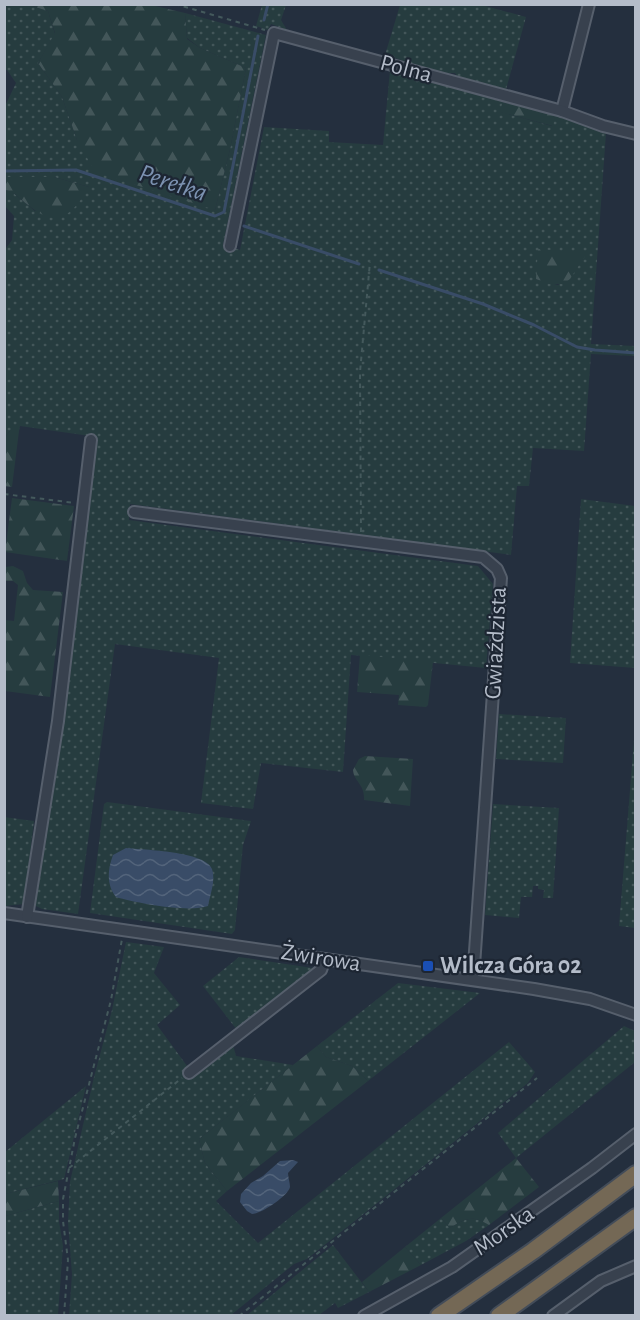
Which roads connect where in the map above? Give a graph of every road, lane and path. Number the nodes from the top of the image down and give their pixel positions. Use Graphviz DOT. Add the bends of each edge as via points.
graph roads {
  1 [pos="176,4"];
  2 [pos="589,4"];
  3 [pos="274,33"];
  4 [pos="562,111"];
  5 [pos="636,134"];
  6 [pos="230,246"];
  7 [pos="370,262"];
  8 [pos="91,440"];
  9 [pos="4,494"];
  10 [pos="83,504"];
  11 [pos="134,512"];
  12 [pos="361,541"];
  13 [pos="4,914"];
  14 [pos="27,917"];
  15 [pos="124,930"];
  16 [pos="325,959"];
  17 [pos="473,980"];
  18 [pos="636,1015"];
  19 [pos="189,1073"];
  20 [pos="537,1078"];
  21 [pos="636,1134"];
  22 [pos="69,1168"];
  23 [pos="636,1174"];
  24 [pos="636,1217"];
  25 [pos="636,1266"];
  26 [pos="64,1316"];
  27 [pos="239,1316"];
  28 [pos="364,1316"];
  29 [pos="439,1316"];
  30 [pos="499,1316"];
  31 [pos="553,1316"];
  1 -- 3 [label="path"];
  2 -- 4 [label="street"];
  3 -- 4 [label="street, Polna"];
  3 -- 6 [label="street"];
  4 -- 5 [label="street, Polna"];
  7 -- 12 [label="path" via="360,372"];
  8 -- 10 [label="street"];
  9 -- 10 [label="path"];
  10 -- 14 [label="street" via="58,721"];
  11 -- 12 [label="street, Gwiaździsta"];
  12 -- 17 [label="street, Gwiaździsta" via="483,557 501,578"];
  13 -- 14 [label="street, Żwirowa"];
  14 -- 15 [label="street, Żwirowa"];
  15 -- 16 [label="street, Żwirowa"];
  15 -- 22 [label="path"];
  16 -- 17 [label="street, Żwirowa"];
  16 -- 19 [label="street" via="321,970"];
  17 -- 18 [label="street, Żwirowa" via="590,999"];
  19 -- 22 [label="path"];
  20 -- 27 [label="path"];
  21 -- 28 [label="street, Morska" via="452,1266"];
  22 -- 26 [label="path" via="63,1199 68,1260"];
  23 -- 29 [label="highway"];
  24 -- 30 [label="highway"];
  25 -- 31 [label="street" via="601,1281"];
}
